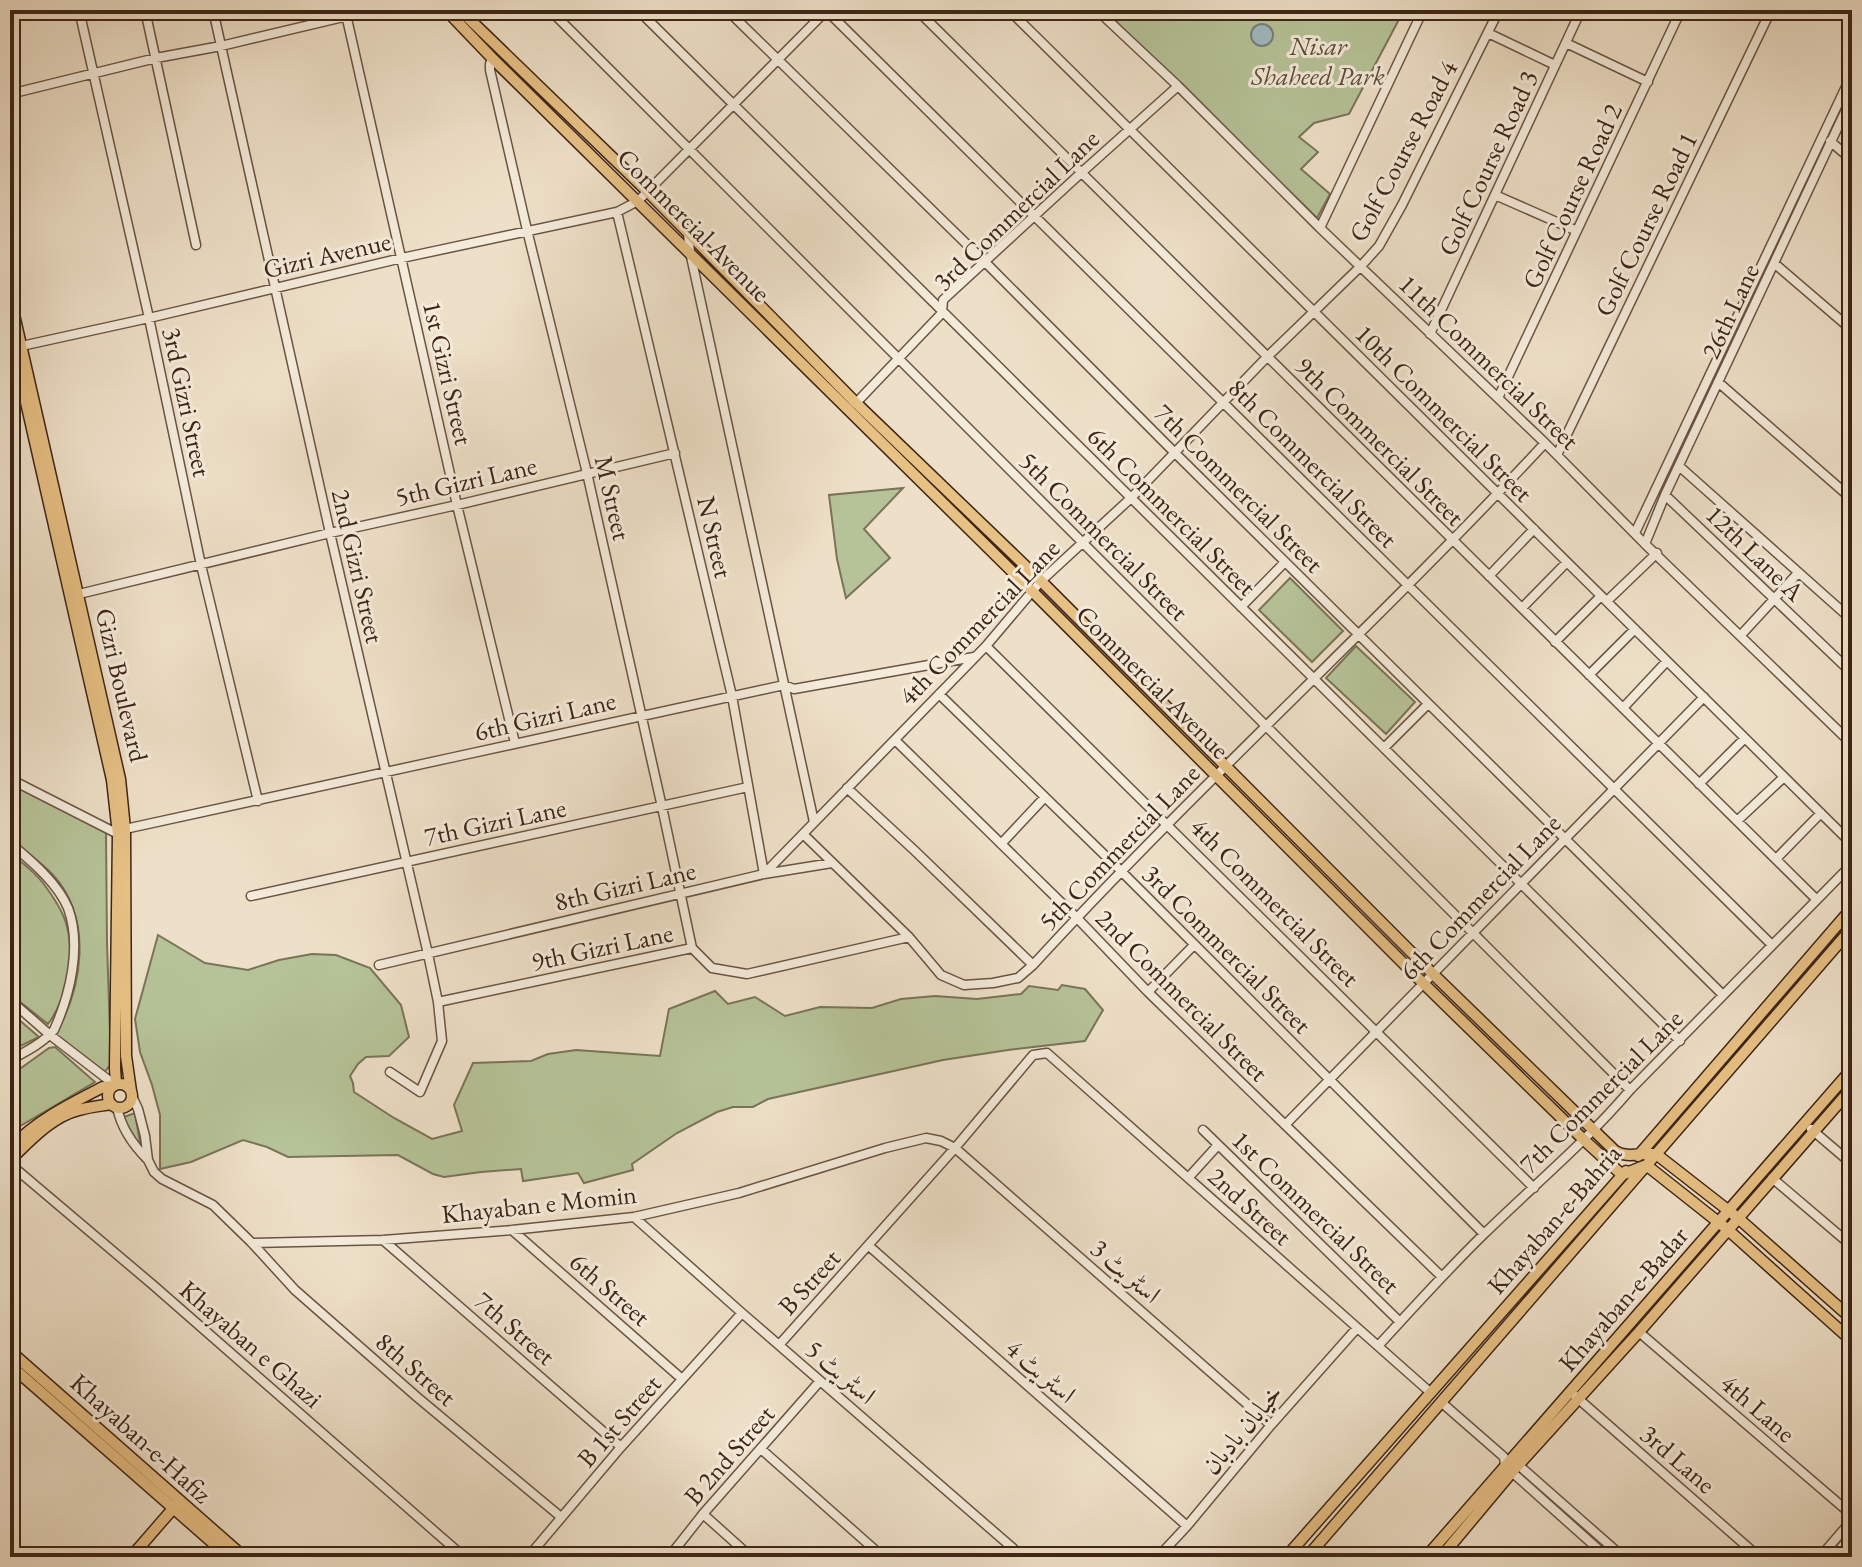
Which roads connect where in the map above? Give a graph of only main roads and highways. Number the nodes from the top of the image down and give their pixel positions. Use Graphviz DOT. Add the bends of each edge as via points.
graph roads {
  1 [pos="446,10"];
  2 [pos="460,10"];
  3 [pos="10,297"];
  4 [pos="10,332"];
  5 [pos="15,348"];
  6 [pos="122,832"];
  7 [pos="1852,908"];
  8 [pos="1852,928"];
  9 [pos="1852,1069"];
  10 [pos="115,1085"];
  11 [pos="1852,1088"];
  12 [pos="131,1093"];
  13 [pos="114,1106"];
  14 [pos="1669,1138"];
  15 [pos="10,1148"];
  16 [pos="1640,1154"];
  17 [pos="1656,1154"];
  18 [pos="10,1162"];
  19 [pos="1670,1165"];
  20 [pos="1647,1166"];
  21 [pos="1624,1174"];
  22 [pos="1729,1210"];
  23 [pos="1738,1218"];
  24 [pos="1722,1226"];
  25 [pos="1532,1278"];
  26 [pos="1542,1287"];
  27 [pos="1852,1319"];
  28 [pos="1852,1341"];
  29 [pos="10,1351"];
  30 [pos="10,1365"];
  31 [pos="1574,1395"];
  32 [pos="1510,1464"];
  33 [pos="176,1505"];
  34 [pos="131,1557"];
  35 [pos="229,1557"];
  36 [pos="244,1557"];
  37 [pos="1286,1557"];
  38 [pos="1307,1557"];
  39 [pos="1426,1557"];
  40 [pos="1441,1557"];
  1 -- 21 [label="main road, Commercial Avenue" via="1424,984"];
  2 -- 16 [label="main road, Commercial Avenue" via="1433,974 1619,1154"];
  3 -- 5 [label="main road, Gizri Boulevard"];
  4 -- 5 [label="main road, Gizri Boulevard"];
  5 -- 6 [label="main road, Gizri Boulevard"];
  5 -- 6 [label="main road, Gizri Boulevard" via="120,779"];
  6 -- 10 [label="main road, Gizri Boulevard"];
  6 -- 12 [label="main road, Gizri Boulevard"];
  7 -- 16 [label="main road, Khayaban-e-Bahria"];
  8 -- 14 [label="main road, Khayaban-e-Bahria"];
  9 -- 22 [label="main road, Khayaban-e-Badar"];
  10 -- 12 [label="main road" via="125,1085"];
  10 -- 13 [label="main road" via="108,1094"];
  10 -- 15 [label="main road" via="42,1119"];
  11 -- 23 [label="main road, Khayaban-e-Badar"];
  12 -- 13 [label="main road" via="126,1106"];
  13 -- 18 [label="main road" via="58,1118"];
  14 -- 17 [label="main road, Khayaban-e-Bahria"];
  14 -- 19 [label="main road"];
  16 -- 17 [label="main road, Commercial Avenue"];
  16 -- 21 [label="main road, Khayaban-e-Bahria"];
  17 -- 19 [label="main road"];
  17 -- 20 [label="main road, Khayaban-e-Bahria"];
  19 -- 22 [label="main road"];
  20 -- 21 [label="main road"];
  20 -- 24 [label="main road"];
  20 -- 26 [label="main road, Khayaban-e-Bahria"];
  21 -- 25 [label="main road, Khayaban-e-Bahria"];
  22 -- 23 [label="main road"];
  22 -- 24 [label="main road, Khayaban-e-Badar"];
  23 -- 24 [label="main road, Khayaban-e-Badar"];
  23 -- 27 [label="main road"];
  24 -- 28 [label="main road"];
  24 -- 31 [label="main road, Khayaban-e-Badar"];
  24 -- 31 [label="main road, Khayaban-e-Badar" via="1639,1332"];
  25 -- 26 [label="main road"];
  25 -- 37 [label="main road, Khayaban-e-Bahria"];
  26 -- 38 [label="main road, Khayaban-e-Bahria"];
  29 -- 33 [label="main road, Khayaban-e-Hafiz"];
  30 -- 33 [label="main road"];
  31 -- 32 [label="main road, Khayaban-e-Badar"];
  32 -- 39 [label="main road, Khayaban-e-Badar"];
  32 -- 40 [label="main road, Khayaban-e-Badar"];
  33 -- 34 [label="main road"];
  33 -- 35 [label="main road, Khayaban-e-Hafiz"];
  33 -- 36 [label="main road, Khayaban-e-Hafiz"];
}
